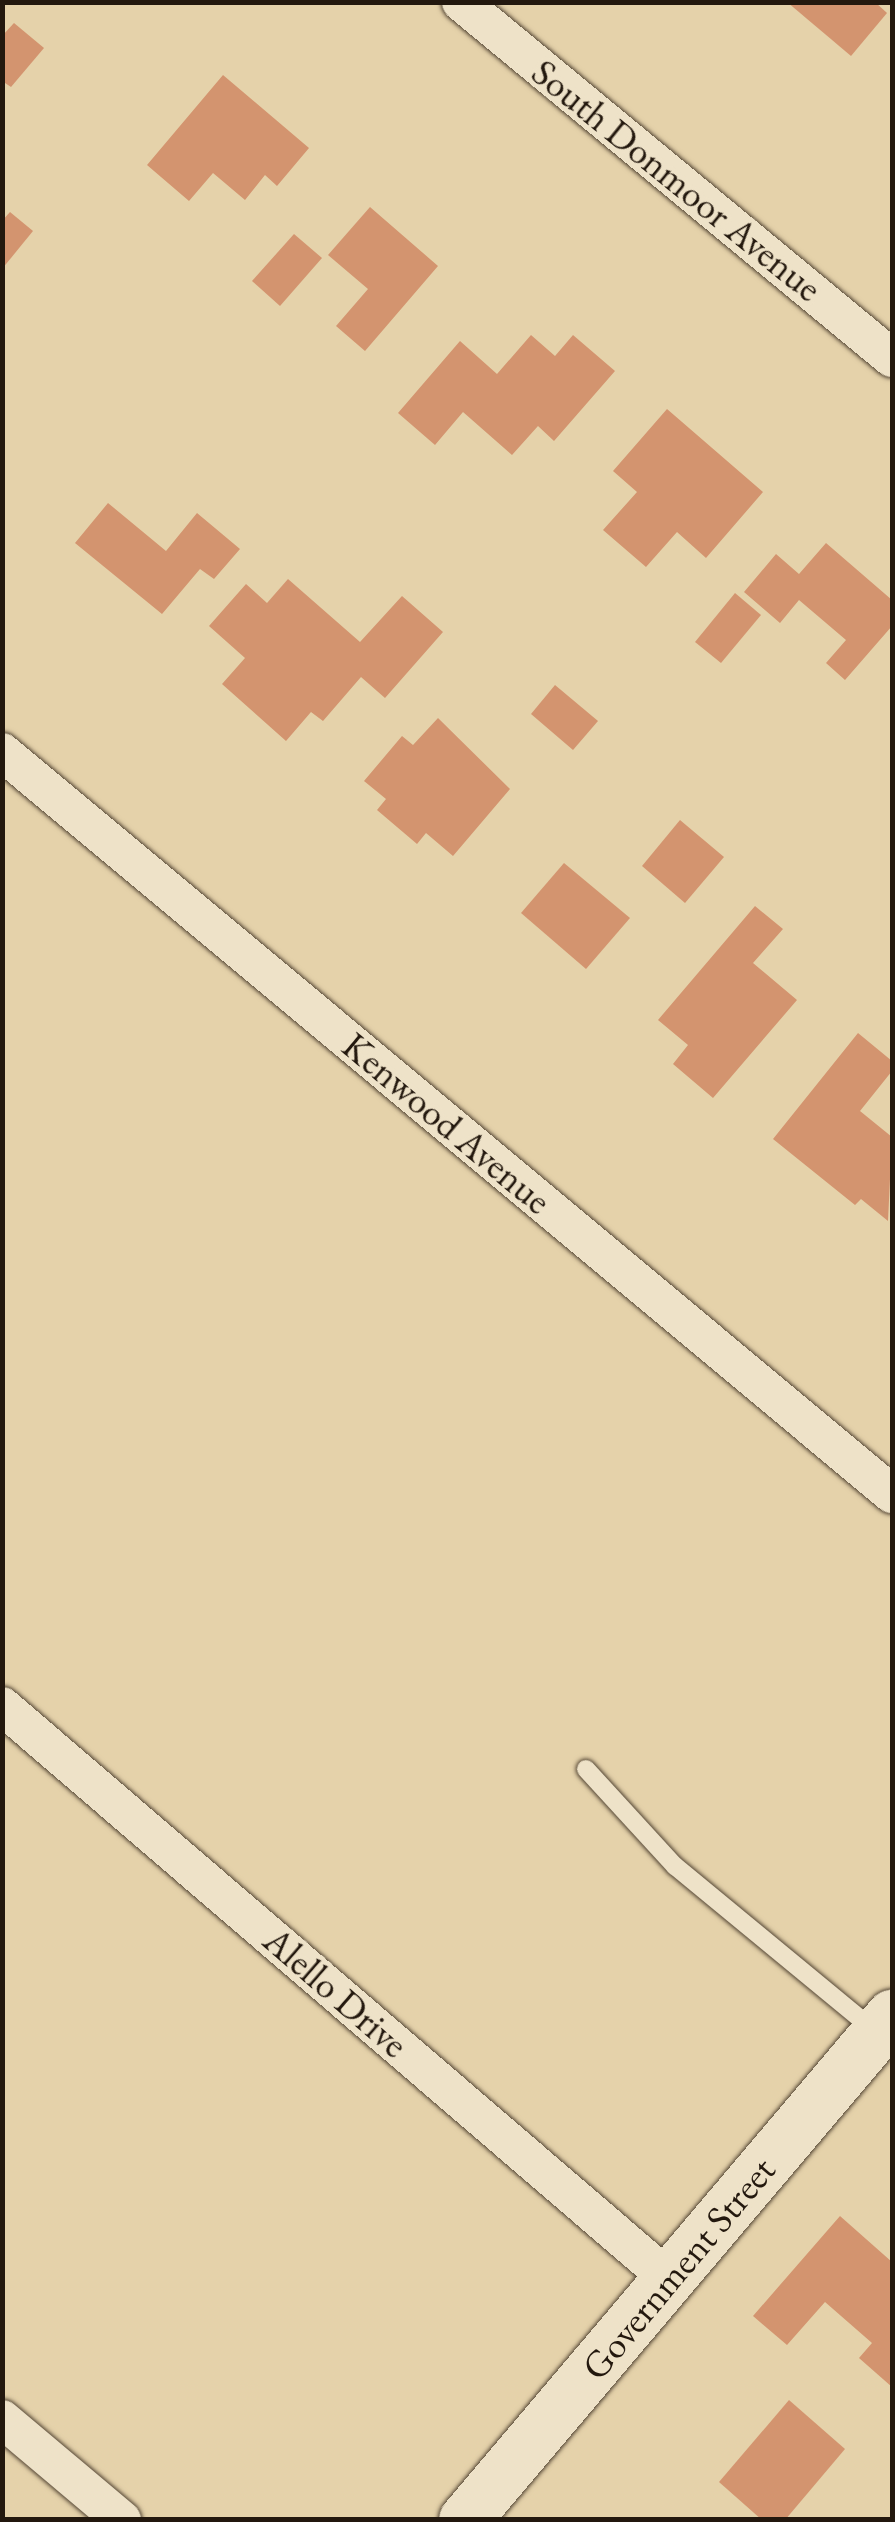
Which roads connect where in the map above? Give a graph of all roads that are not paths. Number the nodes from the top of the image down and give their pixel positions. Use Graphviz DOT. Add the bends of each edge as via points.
graph roads {
  1 [pos="461,2"];
  2 [pos="892,358"];
  3 [pos="2,752"];
  4 [pos="892,1494"];
  5 [pos="2,1706"];
  6 [pos="586,1769"];
  7 [pos="883,2041"];
  8 [pos="668,2278"];
  9 [pos="2,2420"];
  10 [pos="122,2520"];
  11 [pos="465,2520"];
  1 -- 2 [label="street, South Donmoor Avenue"];
  3 -- 4 [label="street, Kenwood Avenue"];
  5 -- 8 [label="street, Alello Drive"];
  6 -- 7 [label="lane" via="675,1866"];
  7 -- 8 [label="main road, Government Street"];
  8 -- 11 [label="main road, Government Street"];
  9 -- 10 [label="street"];
}
